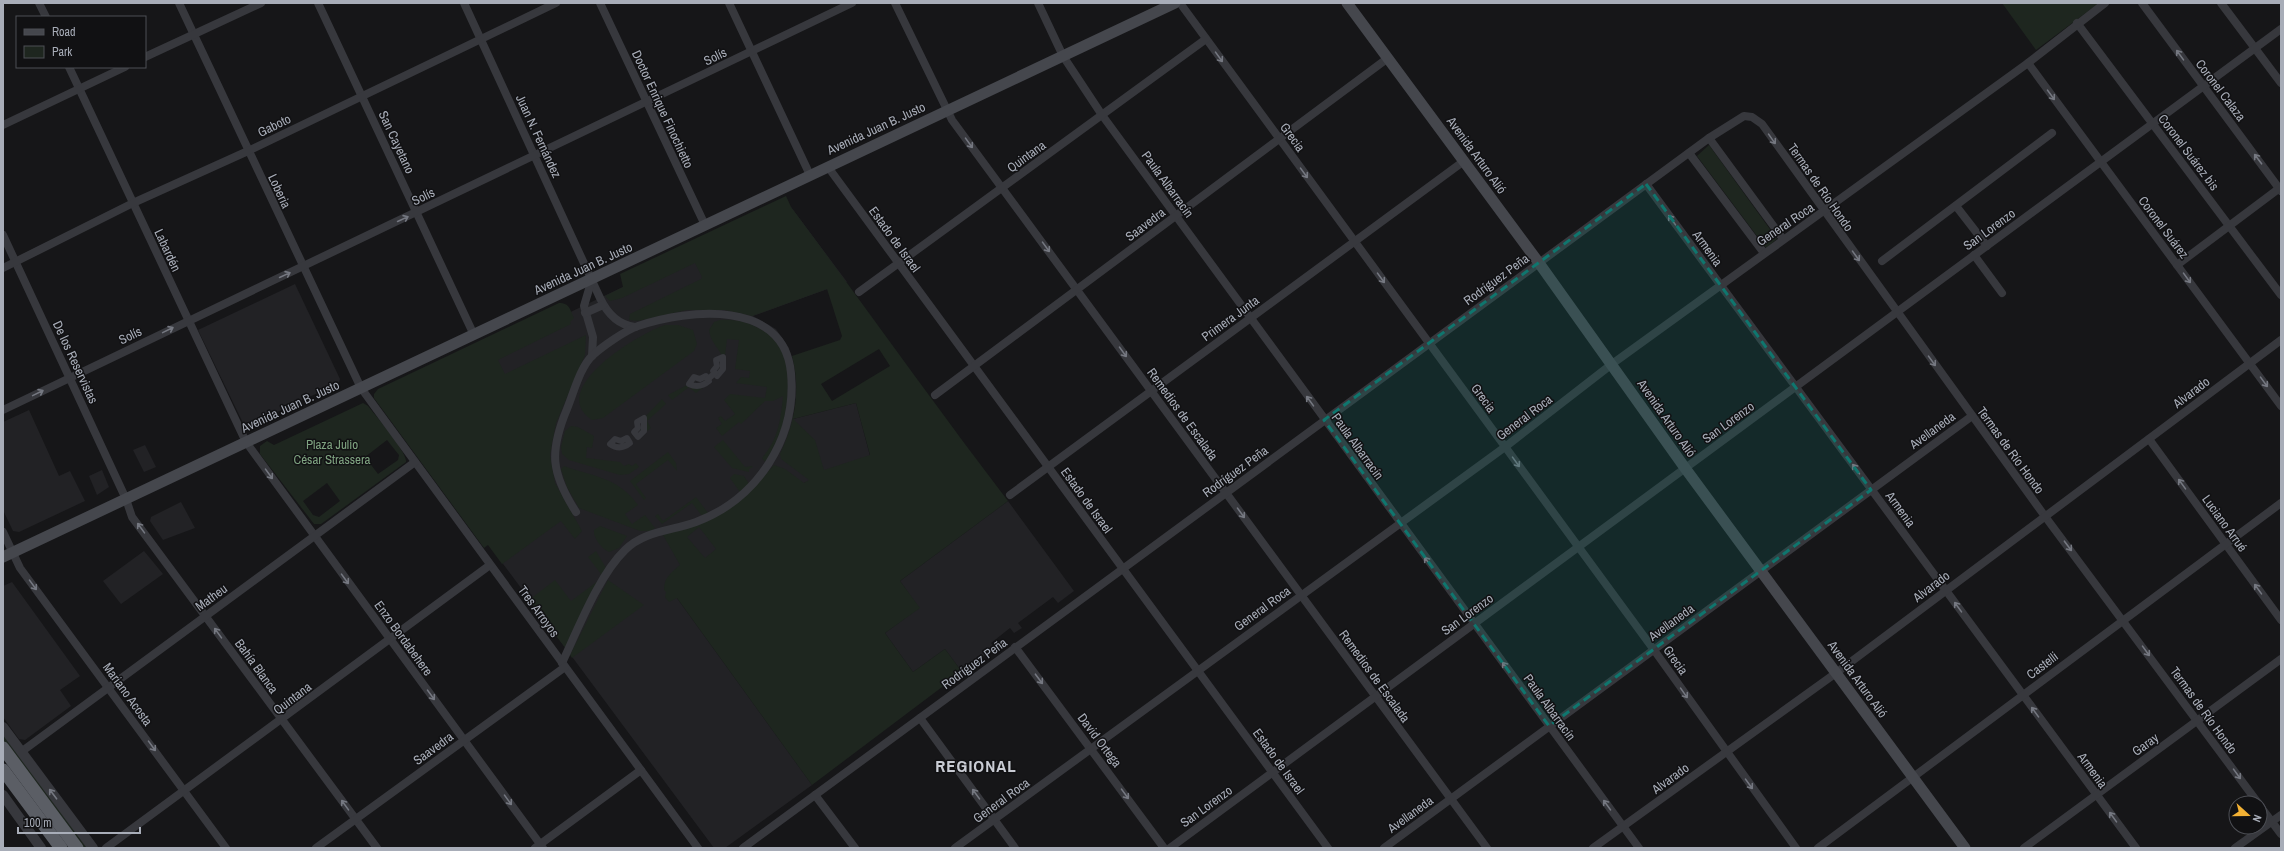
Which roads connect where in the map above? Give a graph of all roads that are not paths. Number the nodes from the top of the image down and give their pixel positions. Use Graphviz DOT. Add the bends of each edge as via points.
graph roads {
  1 [pos="39,3"];
  2 [pos="179,3"];
  3 [pos="261,3"];
  4 [pos="318,3"];
  5 [pos="464,3"];
  6 [pos="556,3"];
  7 [pos="600,3"];
  8 [pos="729,3"];
  9 [pos="852,3"];
  10 [pos="895,3"];
  11 [pos="1038,3"];
  12 [pos="1175,3"];
  13 [pos="1180,3"];
  14 [pos="1347,3"];
  15 [pos="2105,3"];
  16 [pos="2142,3"];
  17 [pos="2222,3"];
  18 [pos="46,16"];
  19 [pos="2077,24"];
  20 [pos="2281,29"];
  21 [pos="194,35"];
  22 [pos="480,39"];
  23 [pos="1206,39"];
  24 [pos="2255,48"];
  25 [pos="752,51"];
  26 [pos="1063,56"];
  27 [pos="146,58"];
  28 [pos="1388,58"];
  29 [pos="2028,63"];
  30 [pos="69,68"];
  31 [pos="123,68"];
  32 [pos="2281,83"];
  33 [pos="2203,86"];
  34 [pos="79,88"];
  35 [pos="362,96"];
  36 [pos="647,102"];
  37 [pos="947,110"];
  38 [pos="1102,115"];
  39 [pos="1744,116"];
  40 [pos="2152,124"];
  41 [pos="3,125"];
  42 [pos="2052,133"];
  43 [pos="1709,138"];
  44 [pos="1279,139"];
  45 [pos="248,151"];
  46 [pos="1689,153"];
  47 [pos="535,155"];
  48 [pos="1464,161"];
  49 [pos="2100,162"];
  50 [pos="828,166"];
  51 [pos="810,175"];
  52 [pos="1646,184"];
  53 [pos="1002,188"];
  54 [pos="2280,189"];
  55 [pos="133,203"];
  56 [pos="1956,206"];
  57 [pos="416,212"];
  58 [pos="1824,213"];
  59 [pos="1176,216"];
  60 [pos="705,225"];
  61 [pos="2229,226"];
  62 [pos="3,235"];
  63 [pos="1783,239"];
  64 [pos="1354,241"];
  65 [pos="1987,246"];
  66 [pos="1764,253"];
  67 [pos="1974,255"];
  68 [pos="1882,261"];
  69 [pos="16,262"];
  70 [pos="1539,263"];
  71 [pos="898,264"];
  72 [pos="2177,265"];
  73 [pos="303,266"];
  74 [pos="3,268"];
  75 [pos="592,279"];
  76 [pos="1720,285"];
  77 [pos="1077,289"];
  78 [pos="859,292"];
  79 [pos="2002,293"];
  80 [pos="2281,295"];
  81 [pos="603,305"];
  82 [pos="1896,312"];
  83 [pos="585,314"];
  84 [pos="1251,318"];
  85 [pos="188,320"];
  86 [pos="635,327"];
  87 [pos="474,335"];
  88 [pos="2281,340"];
  89 [pos="1430,344"];
  90 [pos="592,356"];
  91 [pos="720,358"];
  92 [pos="2250,363"];
  93 [pos="1612,364"];
  94 [pos="974,366"];
  95 [pos="70,377"];
  96 [pos="692,380"];
  97 [pos="1795,387"];
  98 [pos="361,388"];
  99 [pos="1152,391"];
  100 [pos="935,395"];
  101 [pos="2281,406"];
  102 [pos="3,410"];
  103 [pos="1972,416"];
  104 [pos="641,420"];
  105 [pos="1324,420"];
  106 [pos="2149,439"];
  107 [pos="246,442"];
  108 [pos="613,442"];
  109 [pos="1505,446"];
  110 [pos="415,462"];
  111 [pos="1048,468"];
  112 [pos="1685,468"];
  113 [pos="1871,490"];
  114 [pos="1226,493"];
  115 [pos="1010,495"];
  116 [pos="126,499"];
  117 [pos="2281,503"];
  118 [pos="576,512"];
  119 [pos="2044,515"];
  120 [pos="132,517"];
  121 [pos="1400,523"];
  122 [pos="3,532"];
  123 [pos="314,537"];
  124 [pos="2226,545"];
  125 [pos="1578,547"];
  126 [pos="8,555"];
  127 [pos="490,565"];
  128 [pos="1122,568"];
  129 [pos="1761,571"];
  130 [pos="1946,590"];
  131 [pos="1301,594"];
  132 [pos="206,616"];
  133 [pos="2123,620"];
  134 [pos="2281,620"];
  135 [pos="1474,624"];
  136 [pos="390,639"];
  137 [pos="1015,647"];
  138 [pos="1654,650"];
  139 [pos="2281,659"];
  140 [pos="564,665"];
  141 [pos="1197,670"];
  142 [pos="1836,673"];
  143 [pos="109,688"];
  144 [pos="2022,694"];
  145 [pos="1376,696"];
  146 [pos="920,718"];
  147 [pos="282,720"];
  148 [pos="2197,720"];
  149 [pos="1549,726"];
  150 [pos="3,727"];
  151 [pos="464,740"];
  152 [pos="3,748"];
  153 [pos="1092,749"];
  154 [pos="21,752"];
  155 [pos="1726,752"];
  156 [pos="3,770"];
  157 [pos="641,770"];
  158 [pos="1272,772"];
  159 [pos="1912,777"];
  160 [pos="184,792"];
  161 [pos="815,794"];
  162 [pos="3,795"];
  163 [pos="2096,795"];
  164 [pos="2252,795"];
  165 [pos="1451,799"];
  166 [pos="2281,815"];
  167 [pos="2268,816"];
  168 [pos="355,819"];
  169 [pos="994,819"];
  170 [pos="2272,821"];
  171 [pos="1623,827"];
  172 [pos="2281,834"];
  173 [pos="540,847"];
  174 [pos="41,848"];
  175 [pos="61,848"];
  176 [pos="77,848"];
  177 [pos="93,848"];
  178 [pos="106,848"];
  179 [pos="226,848"];
  180 [pos="316,848"];
  181 [pos="377,848"];
  182 [pos="698,848"];
  183 [pos="743,848"];
  184 [pos="855,848"];
  185 [pos="955,848"];
  186 [pos="1015,848"];
  187 [pos="1164,848"];
  188 [pos="1170,848"];
  189 [pos="1328,848"];
  190 [pos="1384,848"];
  191 [pos="1487,848"];
  192 [pos="1593,848"];
  193 [pos="1639,848"];
  194 [pos="1796,848"];
  195 [pos="1818,848"];
  196 [pos="1965,848"];
  197 [pos="2024,848"];
  198 [pos="2136,848"];
  199 [pos="2235,848"];
  1 -- 18 [label="street"];
  2 -- 21 [label="street, Loberia"];
  3 -- 21 [label="street"];
  4 -- 35 [label="street, San Cayetano"];
  5 -- 22 [label="street, Juan N. Fernández"];
  6 -- 22 [label="street, Gaboto"];
  7 -- 36 [label="street, Doctor Enrique Finochietto"];
  8 -- 25 [label="street"];
  9 -- 25 [label="street, Solís"];
  10 -- 37 [label="street, Remedios de Escalada"];
  11 -- 26 [label="street, Paula Albarracín"];
  12 -- 26 [label="main road, Avenida Juan B. Justo"];
  13 -- 23 [label="street, Grecia"];
  14 -- 28 [label="main road, Avenida Arturo Alió"];
  15 -- 19 [label="street, General Roca"];
  33 -- 16 [label="street, Coronel Calaza, one-way"];
  17 -- 24 [label="street"];
  19 -- 29 [label="street, General Roca"];
  19 -- 40 [label="street, Coronel Suárez bis"];
  20 -- 24 [label="street, San Lorenzo"];
  21 -- 27 [label="street"];
  21 -- 45 [label="street, Loberia"];
  22 -- 35 [label="street, Gaboto"];
  22 -- 47 [label="street, Juan N. Fernández"];
  23 -- 38 [label="street, Quintana"];
  23 -- 44 [label="street, Grecia, one-way"];
  24 -- 32 [label="street"];
  24 -- 33 [label="street, San Lorenzo"];
  25 -- 36 [label="street, Solís"];
  25 -- 51 [label="street"];
  26 -- 37 [label="main road, Avenida Juan B. Justo"];
  26 -- 38 [label="street, Paula Albarracín"];
  28 -- 44 [label="street, Saavedra"];
  28 -- 48 [label="main road, Avenida Arturo Alió"];
  29 -- 49 [label="street, Coronel Suárez, one-way"];
  29 -- 58 [label="street, General Roca"];
  30 -- 34 [label="street, Labardén"];
  31 -- 34 [label="street"];
  33 -- 40 [label="street, San Lorenzo"];
  54 -- 33 [label="street, Coronel Calaza, one-way"];
  34 -- 41 [label="street"];
  34 -- 55 [label="street, Labardén"];
  35 -- 45 [label="street, Gaboto"];
  35 -- 57 [label="street, San Cayetano"];
  36 -- 47 [label="street, Solís"];
  36 -- 60 [label="street, Doctor Enrique Finochietto"];
  37 -- 50 [label="main road, Avenida Juan B. Justo"];
  37 -- 53 [label="street, Remedios de Escalada, one-way"];
  38 -- 53 [label="street, Quintana"];
  38 -- 59 [label="street, Paula Albarracín"];
  39 -- 43 [label="street, Rodríguez Peña"];
  39 -- 58 [label="street, Termas de Río Hondo, one-way" via="1752,117 1762,124"];
  40 -- 49 [label="street, San Lorenzo"];
  40 -- 61 [label="street, Coronel Suárez bis"];
  42 -- 56 [label="street"];
  43 -- 46 [label="street, Rodríguez Peña"];
  43 -- 63 [label="street"];
  44 -- 59 [label="street, Saavedra"];
  44 -- 64 [label="street, Grecia, one-way"];
  45 -- 55 [label="street, Gaboto"];
  45 -- 73 [label="street, Loberia"];
  46 -- 52 [label="street, Rodríguez Peña"];
  46 -- 66 [label="street"];
  47 -- 57 [label="street, Solís"];
  47 -- 75 [label="street, Juan N. Fernández"];
  48 -- 64 [label="street, Primera Junta"];
  48 -- 70 [label="main road, Avenida Arturo Alió"];
  49 -- 65 [label="street, San Lorenzo"];
  49 -- 72 [label="street, Coronel Suárez"];
  50 -- 51 [label="main road, Avenida Juan B. Justo"];
  50 -- 71 [label="street, Estado de Israel"];
  51 -- 60 [label="main road, Avenida Juan B. Justo"];
  52 -- 70 [label="street, Rodríguez Peña"];
  76 -- 52 [label="street, Armenia, one-way"];
  53 -- 71 [label="street, Quintana"];
  53 -- 77 [label="street, Remedios de Escalada, one-way"];
  54 -- 61 [label="street"];
  55 -- 69 [label="street, Gaboto"];
  55 -- 85 [label="street, Labardén"];
  56 -- 65 [label="street"];
  56 -- 68 [label="street"];
  73 -- 57 [label="street, Solís, one-way"];
  57 -- 87 [label="street, San Cayetano"];
  58 -- 63 [label="street, General Roca"];
  58 -- 82 [label="street, Termas de Río Hondo, one-way"];
  59 -- 77 [label="street, Saavedra"];
  59 -- 84 [label="street, Paula Albarracín"];
  60 -- 75 [label="main road, Avenida Juan B. Justo"];
  61 -- 72 [label="street"];
  61 -- 80 [label="street, Coronel Suárez bis"];
  62 -- 69 [label="street, De los Reservistas"];
  63 -- 66 [label="street, General Roca"];
  64 -- 84 [label="street, Primera Junta"];
  64 -- 89 [label="street, Grecia, one-way"];
  65 -- 67 [label="street, San Lorenzo"];
  66 -- 76 [label="street, General Roca"];
  67 -- 79 [label="street"];
  67 -- 82 [label="street, San Lorenzo"];
  69 -- 74 [label="street, Gaboto"];
  69 -- 95 [label="street, De los Reservistas"];
  70 -- 89 [label="street, Rodríguez Peña"];
  70 -- 93 [label="main road, Avenida Arturo Alió"];
  71 -- 78 [label="street, Quintana"];
  71 -- 94 [label="street, Estado de Israel"];
  72 -- 92 [label="street, Coronel Suárez, one-way"];
  85 -- 73 [label="street, Solís, one-way"];
  73 -- 98 [label="street, Loberia"];
  75 -- 81 [label="street, Juan N. Fernández"];
  75 -- 83 [label="street" via="584,306"];
  75 -- 87 [label="main road, Avenida Juan B. Justo"];
  76 -- 93 [label="street, General Roca"];
  76 -- 97 [label="street, Armenia"];
  77 -- 94 [label="street, Saavedra"];
  77 -- 99 [label="street, Remedios de Escalada, one-way"];
  81 -- 83 [label="street"];
  81 -- 86 [label="street, Juan N. Fernández" via="615,319"];
  82 -- 97 [label="street, San Lorenzo"];
  82 -- 103 [label="street, Termas de Río Hondo, one-way"];
  83 -- 90 [label="street" via="593,337"];
  84 -- 99 [label="street, Primera Junta"];
  105 -- 84 [label="street, Paula Albarracín, one-way"];
  95 -- 85 [label="street, Solís, one-way"];
  85 -- 107 [label="street, Labardén"];
  86 -- 90 [label="street"];
  86 -- 140 [label="street" via="670,317 721,315 744,318 767,328 779,339 790,364 791,387 787,423 764,473 744,494 705,518 677,529 643,536 625,549 599,588"];
  87 -- 98 [label="main road, Avenida Juan B. Justo"];
  88 -- 92 [label="street, Alvarado"];
  89 -- 105 [label="street, Rodríguez Peña"];
  89 -- 109 [label="street, Grecia"];
  90 -- 118 [label="street" via="584,368 565,414 555,449 558,478"];
  91 -- 96 [label="street, bridge" via="720,366 708,379 699,383"];
  92 -- 101 [label="street, Coronel Suárez, one-way"];
  92 -- 106 [label="street, Alvarado"];
  93 -- 109 [label="street, General Roca"];
  93 -- 112 [label="main road, Avenida Arturo Alió"];
  94 -- 100 [label="street, Saavedra"];
  94 -- 111 [label="street, Estado de Israel"];
  102 -- 95 [label="street, Solís, one-way"];
  95 -- 116 [label="street, De los Reservistas"];
  97 -- 112 [label="street, San Lorenzo"];
  113 -- 97 [label="street, Armenia, one-way"];
  98 -- 107 [label="main road, Avenida Juan B. Justo"];
  98 -- 110 [label="street, Tres Arroyos"];
  99 -- 111 [label="street, Primera Junta"];
  99 -- 114 [label="street, Remedios de Escalada"];
  103 -- 113 [label="street, Avellaneda"];
  103 -- 119 [label="street, Termas de Río Hondo"];
  104 -- 108 [label="street" via="637,422 638,428 634,432 636,435 629,441 621,444"];
  105 -- 114 [label="street, Rodríguez Peña"];
  105 -- 121 [label="street, Paula Albarracín"];
  106 -- 119 [label="street, Alvarado"];
  124 -- 106 [label="street, Luciano Arrué, one-way"];
  107 -- 116 [label="main road, Avenida Juan B. Justo"];
  107 -- 123 [label="street, Enzo Bordabehere, one-way"];
  109 -- 121 [label="street, General Roca"];
  109 -- 125 [label="street, Grecia, one-way"];
  110 -- 123 [label="street, Matheu"];
  110 -- 127 [label="street, Tres Arroyos"];
  111 -- 115 [label="street, Primera Junta"];
  111 -- 128 [label="street, Estado de Israel"];
  112 -- 125 [label="street, San Lorenzo"];
  112 -- 129 [label="main road, Avenida Arturo Alió"];
  113 -- 129 [label="street, Avellaneda"];
  113 -- 130 [label="street, Armenia"];
  114 -- 128 [label="street, Rodríguez Peña"];
  114 -- 131 [label="street, Remedios de Escalada, one-way"];
  116 -- 120 [label="street, De los Reservistas"];
  116 -- 126 [label="main road, Avenida Juan B. Justo"];
  117 -- 124 [label="street, Castelli"];
  119 -- 130 [label="street, Alvarado"];
  119 -- 133 [label="street, Termas de Río Hondo, one-way"];
  132 -- 120 [label="street, Bahía Blanca, one-way"];
  121 -- 131 [label="street, General Roca"];
  135 -- 121 [label="street, Paula Albarracín, one-way"];
  122 -- 126 [label="street, Mariano Acosta"];
  123 -- 132 [label="street, Matheu"];
  123 -- 136 [label="street, Enzo Bordabehere, one-way"];
  124 -- 133 [label="street, Castelli"];
  134 -- 124 [label="street, Luciano Arrué, one-way"];
  125 -- 135 [label="street, San Lorenzo"];
  125 -- 138 [label="street, Grecia"];
  126 -- 143 [label="street, Mariano Acosta, one-way"];
  127 -- 136 [label="street, Quintana"];
  127 -- 140 [label="street, Tres Arroyos"];
  128 -- 137 [label="street, Rodríguez Peña"];
  128 -- 141 [label="street, Estado de Israel"];
  129 -- 138 [label="street, Avellaneda"];
  129 -- 142 [label="main road, Avenida Arturo Alió"];
  130 -- 142 [label="street, Alvarado"];
  144 -- 130 [label="street, Armenia, one-way"];
  131 -- 141 [label="street, General Roca"];
  131 -- 145 [label="street, Remedios de Escalada"];
  132 -- 143 [label="street, Matheu"];
  147 -- 132 [label="street, Bahía Blanca, one-way"];
  133 -- 144 [label="street, Castelli"];
  133 -- 148 [label="street, Termas de Río Hondo, one-way"];
  135 -- 145 [label="street, San Lorenzo"];
  149 -- 135 [label="street, Paula Albarracín, one-way"];
  136 -- 147 [label="street, Quintana"];
  136 -- 151 [label="street, Enzo Bordabehere, one-way"];
  137 -- 146 [label="street, Rodríguez Peña"];
  137 -- 153 [label="street, David Ortega, one-way"];
  138 -- 149 [label="street, Avellaneda"];
  138 -- 155 [label="street, Grecia, one-way"];
  139 -- 148 [label="street, Garay"];
  140 -- 151 [label="street, Saavedra"];
  140 -- 157 [label="street, Tres Arroyos"];
  141 -- 153 [label="street, General Roca"];
  141 -- 158 [label="street, Estado de Israel"];
  142 -- 155 [label="street, Alvarado"];
  142 -- 159 [label="main road, Avenida Arturo Alió"];
  143 -- 154 [label="street, Matheu"];
  143 -- 160 [label="street, Mariano Acosta, one-way"];
  144 -- 159 [label="street, Castelli"];
  163 -- 144 [label="street, Armenia, one-way"];
  145 -- 158 [label="street, San Lorenzo"];
  145 -- 165 [label="street, Remedios de Escalada"];
  146 -- 161 [label="street, Rodríguez Peña"];
  169 -- 146 [label="street, one-way"];
  147 -- 160 [label="street, Quintana"];
  168 -- 147 [label="street, Bahía Blanca, one-way"];
  148 -- 163 [label="street, Garay"];
  148 -- 164 [label="street, Termas de Río Hondo, one-way"];
  149 -- 165 [label="street, Avellaneda"];
  171 -- 149 [label="street, Paula Albarracín, one-way"];
  150 -- 154 [label="street"];
  151 -- 168 [label="street, Saavedra"];
  151 -- 173 [label="street, Enzo Bordabehere, one-way"];
  152 -- 176 [label="highway"];
  153 -- 169 [label="street, General Roca"];
  153 -- 187 [label="street, David Ortega, one-way"];
  177 -- 154 [label="street, one-way"];
  155 -- 171 [label="street, Alvarado"];
  155 -- 194 [label="street, Grecia, one-way"];
  156 -- 175 [label="highway"];
  157 -- 173 [label="street"];
  157 -- 182 [label="street, Tres Arroyos"];
  158 -- 188 [label="street, San Lorenzo"];
  158 -- 189 [label="street, Estado de Israel"];
  159 -- 195 [label="street, Castelli"];
  159 -- 196 [label="main road, Avenida Arturo Alió"];
  160 -- 178 [label="street, Quintana"];
  160 -- 179 [label="street, Mariano Acosta"];
  161 -- 183 [label="street, Rodríguez Peña"];
  161 -- 184 [label="street"];
  162 -- 174 [label="street"];
  163 -- 197 [label="street, Garay"];
  198 -- 163 [label="street, Armenia, one-way"];
  165 -- 190 [label="street, Avellaneda"];
  165 -- 191 [label="street, Remedios de Escalada"];
  166 -- 170 [label="street"];
  167 -- 170 [label="street"];
  168 -- 180 [label="street, Saavedra"];
  168 -- 181 [label="street, Bahía Blanca"];
  169 -- 185 [label="street, General Roca"];
  169 -- 186 [label="street"];
  170 -- 172 [label="street"];
  170 -- 199 [label="street"];
  171 -- 192 [label="street, Alvarado"];
  171 -- 193 [label="street, Paula Albarracín"];
}
